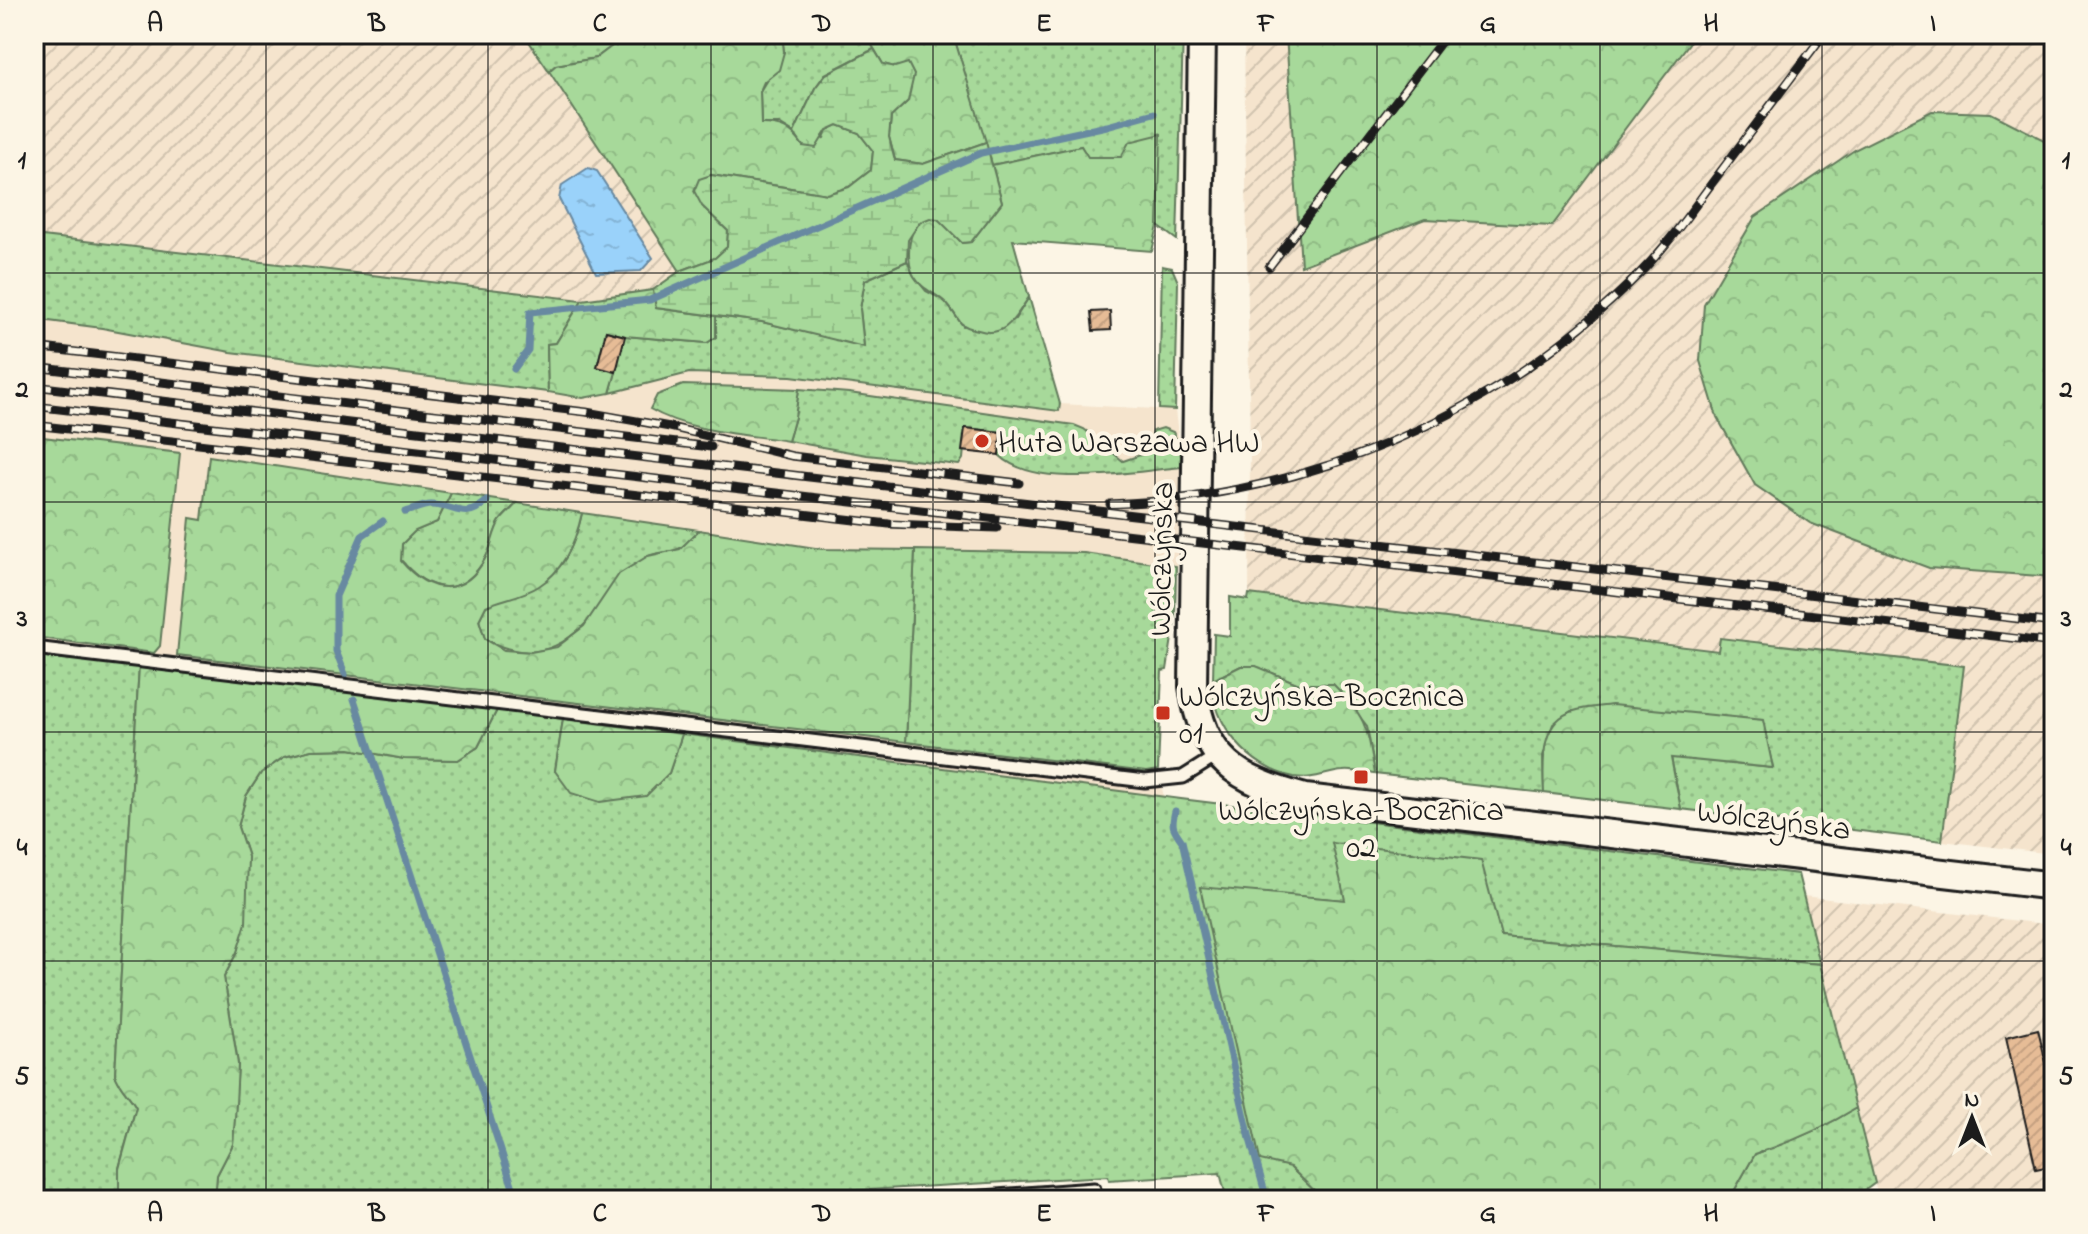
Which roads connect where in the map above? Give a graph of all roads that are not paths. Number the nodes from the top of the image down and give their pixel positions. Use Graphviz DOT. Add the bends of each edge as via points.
graph roads {
  1 [pos="1202,34"];
  2 [pos="34,648"];
  3 [pos="1218,755"];
  4 [pos="2054,886"];
  5 [pos="1094,1189"];
  6 [pos="941,1200"];
  1 -- 3 [label="street, Wólczyńska" via="1193,686 1196,714"];
  2 -- 3 [label="lane" via="1145,781 1183,777"];
  3 -- 4 [label="street, Wólczyńska" via="1259,784 1305,798"];
  5 -- 6 [label="lane"];
}
